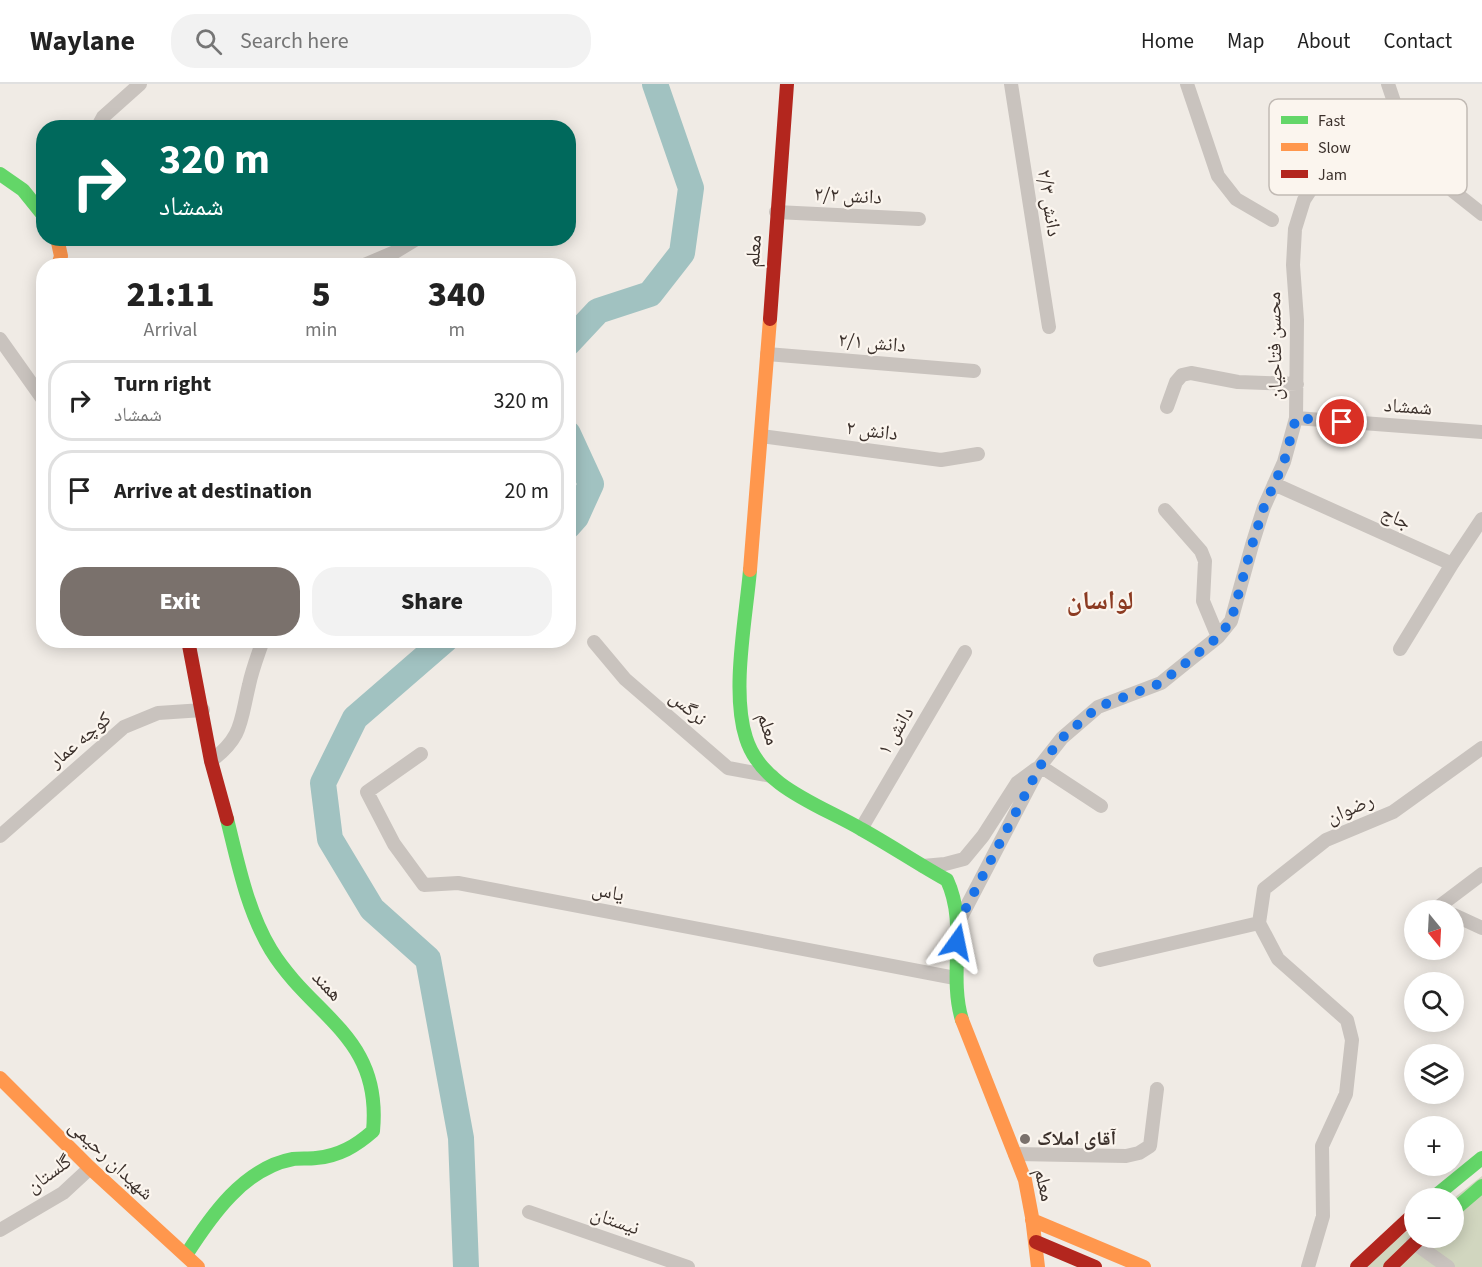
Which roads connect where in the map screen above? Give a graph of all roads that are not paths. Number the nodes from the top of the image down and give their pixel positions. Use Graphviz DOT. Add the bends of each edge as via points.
graph roads {
  1 [pos="140,84"];
  2 [pos="787,84"];
  3 [pos="1011,84"];
  4 [pos="1187,84"];
  5 [pos="1388,84"];
  6 [pos="1393,99"];
  7 [pos="101,120"];
  8 [pos="0,174"];
  9 [pos="1307,195"];
  10 [pos="1458,195"];
  11 [pos="36,206"];
  12 [pos="776,212"];
  13 [pos="1482,214"];
  14 [pos="919,219"];
  15 [pos="1272,220"];
  16 [pos="404,246"];
  17 [pos="381,258"];
  18 [pos="1049,327"];
  19 [pos="0,339"];
  20 [pos="767,354"];
  21 [pos="974,371"];
  22 [pos="1297,384"];
  23 [pos="36,390"];
  24 [pos="1167,407"];
  25 [pos="1296,418"];
  26 [pos="1482,432"];
  27 [pos="761,436"];
  28 [pos="978,454"];
  29 [pos="1274,484"];
  30 [pos="1165,510"];
  31 [pos="1482,519"];
  32 [pos="1452,564"];
  33 [pos="1218,637"];
  34 [pos="594,642"];
  35 [pos="190,648"];
  36 [pos="260,648"];
  37 [pos="1400,649"];
  38 [pos="964,652"];
  39 [pos="203,710"];
  40 [pos="1482,748"];
  41 [pos="421,754"];
  42 [pos="211,761"];
  43 [pos="1040,766"];
  44 [pos="773,776"];
  45 [pos="1101,806"];
  46 [pos="861,829"];
  47 [pos="0,836"];
  48 [pos="922,867"];
  49 [pos="1482,874"];
  50 [pos="1448,900"];
  51 [pos="1464,920"];
  52 [pos="1260,923"];
  53 [pos="958,924"];
  54 [pos="1482,928"];
  55 [pos="1100,960"];
  56 [pos="955,978"];
  57 [pos="0,1078"];
  58 [pos="1157,1089"];
  59 [pos="1015,1155"];
  60 [pos="1482,1158"];
  61 [pos="90,1168"];
  62 [pos="1482,1186"];
  63 [pos="1445,1188"];
  64 [pos="1464,1201"];
  65 [pos="529,1212"];
  66 [pos="1032,1220"];
  67 [pos="1404,1223"];
  68 [pos="0,1230"];
  69 [pos="1035,1242"];
  70 [pos="1409,1248"];
  71 [pos="1426,1248"];
  72 [pos="186,1256"];
  73 [pos="198,1267"];
  74 [pos="688,1267"];
  75 [pos="1038,1267"];
  76 [pos="1095,1267"];
  77 [pos="1144,1267"];
  78 [pos="1308,1267"];
  79 [pos="1357,1267"];
  80 [pos="1390,1267"];
  81 [pos="1448,1267"];
  1 -- 7 [label="street"];
  2 -- 12 [label="main road, معلم"];
  3 -- 18 [label="street, دانش ۲/۳"];
  4 -- 15 [label="street" via="1218,176 1236,199"];
  5 -- 6 [label="street"];
  8 -- 11 [label="main road" via="23,190"];
  9 -- 22 [label="street, محسن فتاحیان" via="1295,229 1293,265"];
  10 -- 13 [label="street"];
  12 -- 14 [label="street, دانش ۲/۲"];
  12 -- 20 [label="main road, معلم"];
  16 -- 17 [label="street"];
  19 -- 23 [label="street"];
  20 -- 21 [label="street, دانش ۲/۱"];
  20 -- 27 [label="main road, معلم"];
  22 -- 24 [label="street" via="1238,382 1191,373 1176,382"];
  22 -- 25 [label="street, محسن فتاحیان"];
  25 -- 26 [label="street, شمشاد"];
  25 -- 29 [label="street, محسن فتاحیان"];
  27 -- 28 [label="street, دانش ۲" via="941,460"];
  27 -- 44 [label="main road, معلم" via="740,683 742,724 749,744"];
  29 -- 32 [label="street, جاج"];
  29 -- 33 [label="street, محسن فتاحیان" via="1231,621"];
  30 -- 33 [label="street" via="1201,551 1205,561 1203,602"];
  31 -- 32 [label="street"];
  32 -- 37 [label="street"];
  33 -- 43 [label="street, محسن فتاحیان" via="1161,683 1098,707 1062,738"];
  34 -- 44 [label="street, نرگس" via="626,680 728,768"];
  35 -- 39 [label="main road, همند"];
  36 -- 42 [label="street" via="240,729 228,748"];
  38 -- 46 [label="street, دانش ۱"];
  39 -- 42 [label="main road, همند"];
  39 -- 47 [label="street, کوچه عمار" via="158,713 124,727"];
  40 -- 52 [label="street, رضوان" via="1393,812 1326,840 1264,889"];
  41 -- 56 [label="street, یاس" via="367,792 394,844 424,885 458,883"];
  42 -- 72 [label="main road, همند" via="247,896 271,949 297,984 349,1037 372,1086 375,1110 373,1131 341,1153 293,1159 264,1168 233,1195 203,1229"];
  43 -- 45 [label="street"];
  43 -- 48 [label="street" via="1017,783 964,859"];
  43 -- 53 [label="street, محسن فتاحیان"];
  44 -- 46 [label="main road, معلم" via="805,799"];
  46 -- 48 [label="main road, معلم"];
  48 -- 53 [label="main road, معلم" via="947,880 953,891"];
  49 -- 50 [label="street"];
  51 -- 54 [label="street"];
  52 -- 55 [label="street"];
  52 -- 78 [label="street" via="1278,959 1347,1020 1352,1040 1346,1094 1322,1146 1323,1216"];
  53 -- 56 [label="main road, معلم"];
  56 -- 59 [label="main road, معلم" via="958,1005 984,1082"];
  57 -- 61 [label="main road, شهیدان رحیمی"];
  58 -- 59 [label="street" via="1150,1146 1139,1153"];
  59 -- 66 [label="main road, معلم"];
  60 -- 63 [label="main road"];
  61 -- 68 [label="street, گلستان" via="63,1193"];
  61 -- 72 [label="main road, شهیدان رحیمی"];
  62 -- 64 [label="main road"];
  65 -- 74 [label="street, نیستان"];
  66 -- 69 [label="main road, معلم"];
  66 -- 77 [label="main road"];
  67 -- 79 [label="main road"];
  69 -- 75 [label="main road, معلم"];
  69 -- 76 [label="main road"];
  70 -- 80 [label="main road"];
  71 -- 81 [label="street"];
  72 -- 73 [label="main road, شهیدان رحیمی"];
}
